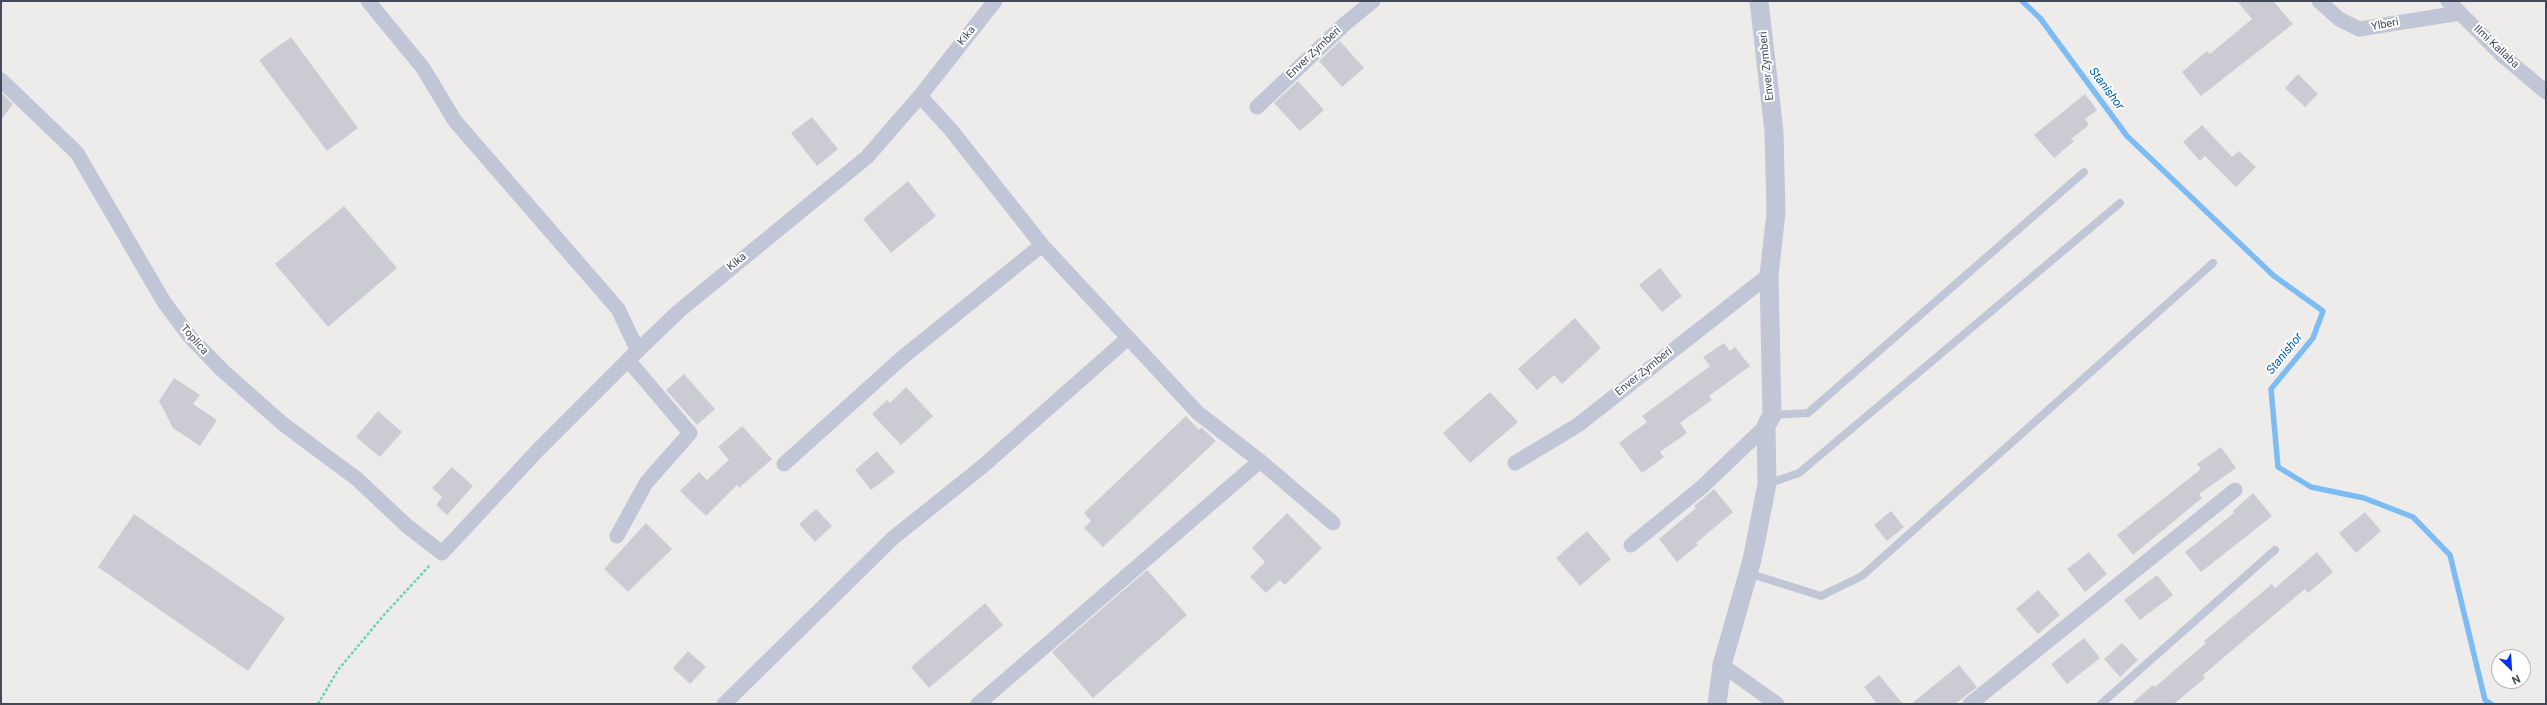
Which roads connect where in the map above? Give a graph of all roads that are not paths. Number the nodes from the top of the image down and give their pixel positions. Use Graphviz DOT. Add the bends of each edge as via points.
graph roads {
  1 [pos="368,1"];
  2 [pos="996,1"];
  3 [pos="1373,1"];
  4 [pos="1759,1"];
  5 [pos="2319,1"];
  6 [pos="2448,1"];
  7 [pos="2460,13"];
  8 [pos="1,80"];
  9 [pos="2546,92"];
  10 [pos="920,96"];
  11 [pos="1257,107"];
  12 [pos="2084,172"];
  13 [pos="2120,203"];
  14 [pos="1042,245"];
  15 [pos="2213,263"];
  16 [pos="1769,275"];
  17 [pos="1127,339"];
  18 [pos="633,355"];
  19 [pos="1769,421"];
  20 [pos="1260,461"];
  21 [pos="1515,463"];
  22 [pos="784,464"];
  23 [pos="1767,484"];
  24 [pos="2235,490"];
  25 [pos="1333,523"];
  26 [pos="617,536"];
  27 [pos="1631,545"];
  28 [pos="2275,550"];
  29 [pos="442,553"];
  30 [pos="1748,573"];
  31 [pos="1722,665"];
  32 [pos="724,704"];
  33 [pos="978,704"];
  34 [pos="1718,704"];
  35 [pos="1777,704"];
  36 [pos="1970,704"];
  37 [pos="2101,704"];
  1 -- 18 [label="street" via="423,68 455,121 618,310"];
  2 -- 10 [label="street, Kika"];
  3 -- 11 [label="street, Enver Zymberi"];
  4 -- 16 [label="street, Enver Zymberi" via="1774,132 1776,213"];
  5 -- 7 [label="street, Ylberi" via="2340,19 2359,29"];
  6 -- 7 [label="street, Ilmi Kallaba"];
  7 -- 9 [label="street, Ilmi Kallaba" via="2503,56"];
  8 -- 29 [label="street, Toplica" via="77,153 164,302 190,337 222,370 278,419 357,479 406,526"];
  10 -- 14 [label="street" via="951,130"];
  10 -- 18 [label="street, Kika" via="867,157 721,276"];
  12 -- 19 [label="lane" via="1808,413"];
  13 -- 23 [label="lane" via="1799,473"];
  14 -- 17 [label="street"];
  14 -- 22 [label="street" via="903,358"];
  15 -- 30 [label="lane" via="1862,576 1821,596"];
  16 -- 19 [label="street, Enver Zymberi"];
  16 -- 21 [label="street, Enver Zymberi" via="1578,425"];
  17 -- 20 [label="street" via="1198,413"];
  17 -- 32 [label="street" via="983,466 893,538"];
  18 -- 26 [label="street" via="690,433 646,483"];
  18 -- 29 [label="street, Kika" via="538,450"];
  19 -- 23 [label="street, Enver Zymberi"];
  19 -- 27 [label="street" via="1702,487"];
  20 -- 25 [label="street"];
  20 -- 33 [label="street"];
  23 -- 30 [label="street, Enver Zymberi"];
  24 -- 36 [label="street"];
  28 -- 37 [label="lane"];
  30 -- 31 [label="street, Enver Zymberi"];
  31 -- 34 [label="street, Enver Zymberi"];
  31 -- 35 [label="street"];
}
